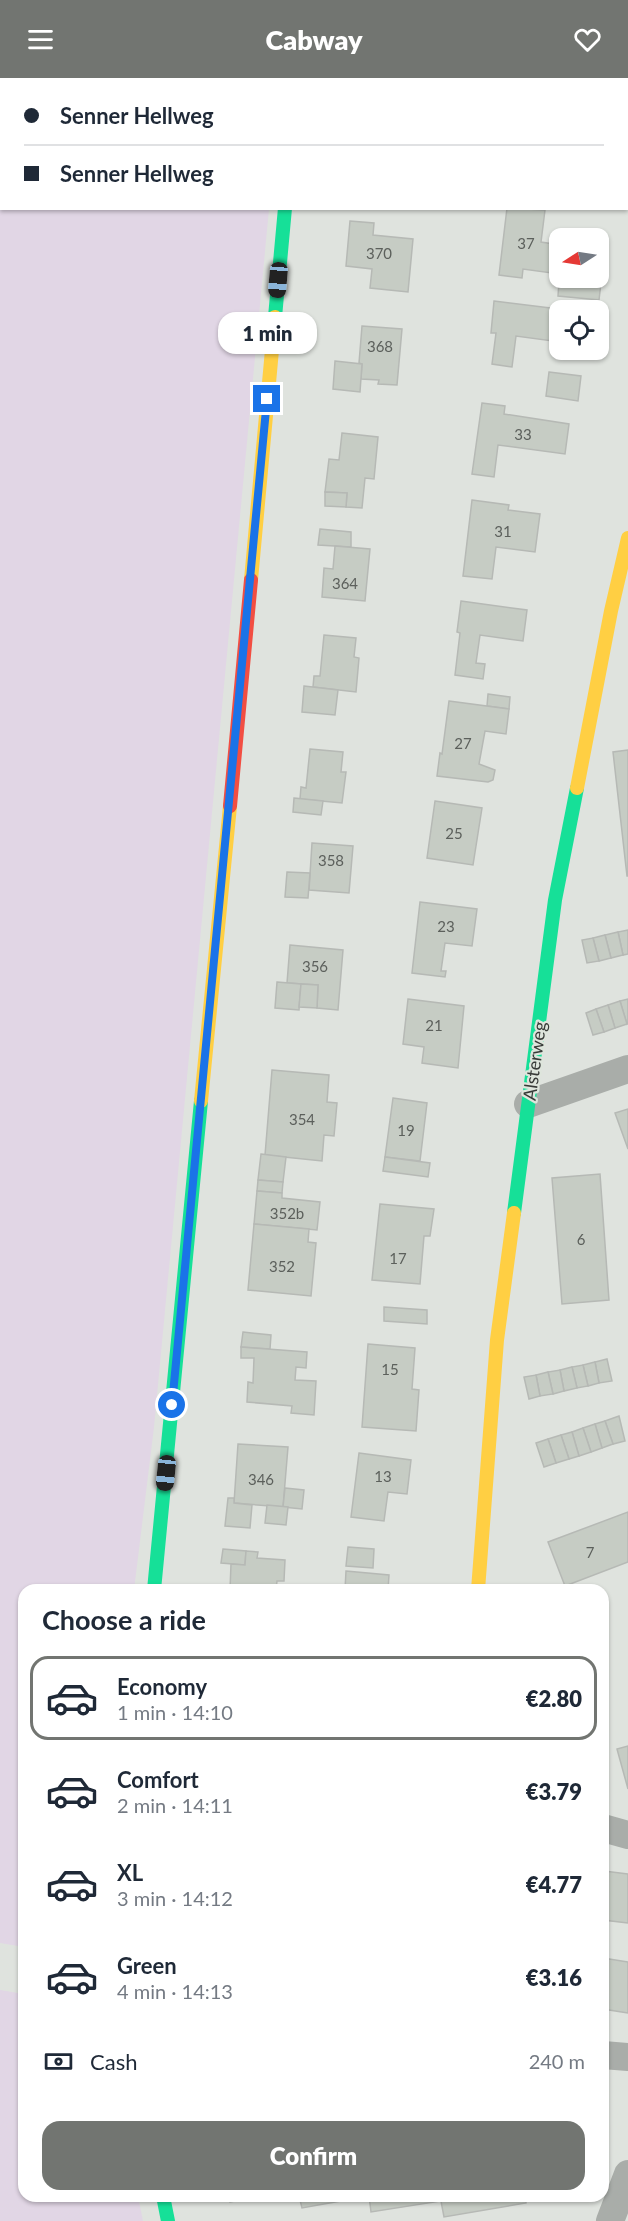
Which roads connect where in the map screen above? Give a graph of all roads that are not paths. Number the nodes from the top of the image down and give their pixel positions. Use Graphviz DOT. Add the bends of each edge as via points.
graph roads {
  1 [pos="285,210"];
  2 [pos="628,538"];
  3 [pos="628,1069"];
  4 [pos="528,1104"];
  5 [pos="155,1584"];
  6 [pos="478,1584"];
  7 [pos="609,1830"];
  8 [pos="628,1835"];
  9 [pos="609,2055"];
  10 [pos="628,2057"];
  11 [pos="628,2174"];
  12 [pos="164,2202"];
  13 [pos="168,2221"];
  14 [pos="610,2221"];
  1 -- 5 [label="street"];
  2 -- 4 [label="street, Alsterweg" via="555,900"];
  3 -- 4 [label="street"];
  4 -- 6 [label="street, Alsterweg" via="497,1340"];
  7 -- 8 [label="street"];
  9 -- 10 [label="street"];
  11 -- 14 [label="street"];
  12 -- 13 [label="street"];
}
